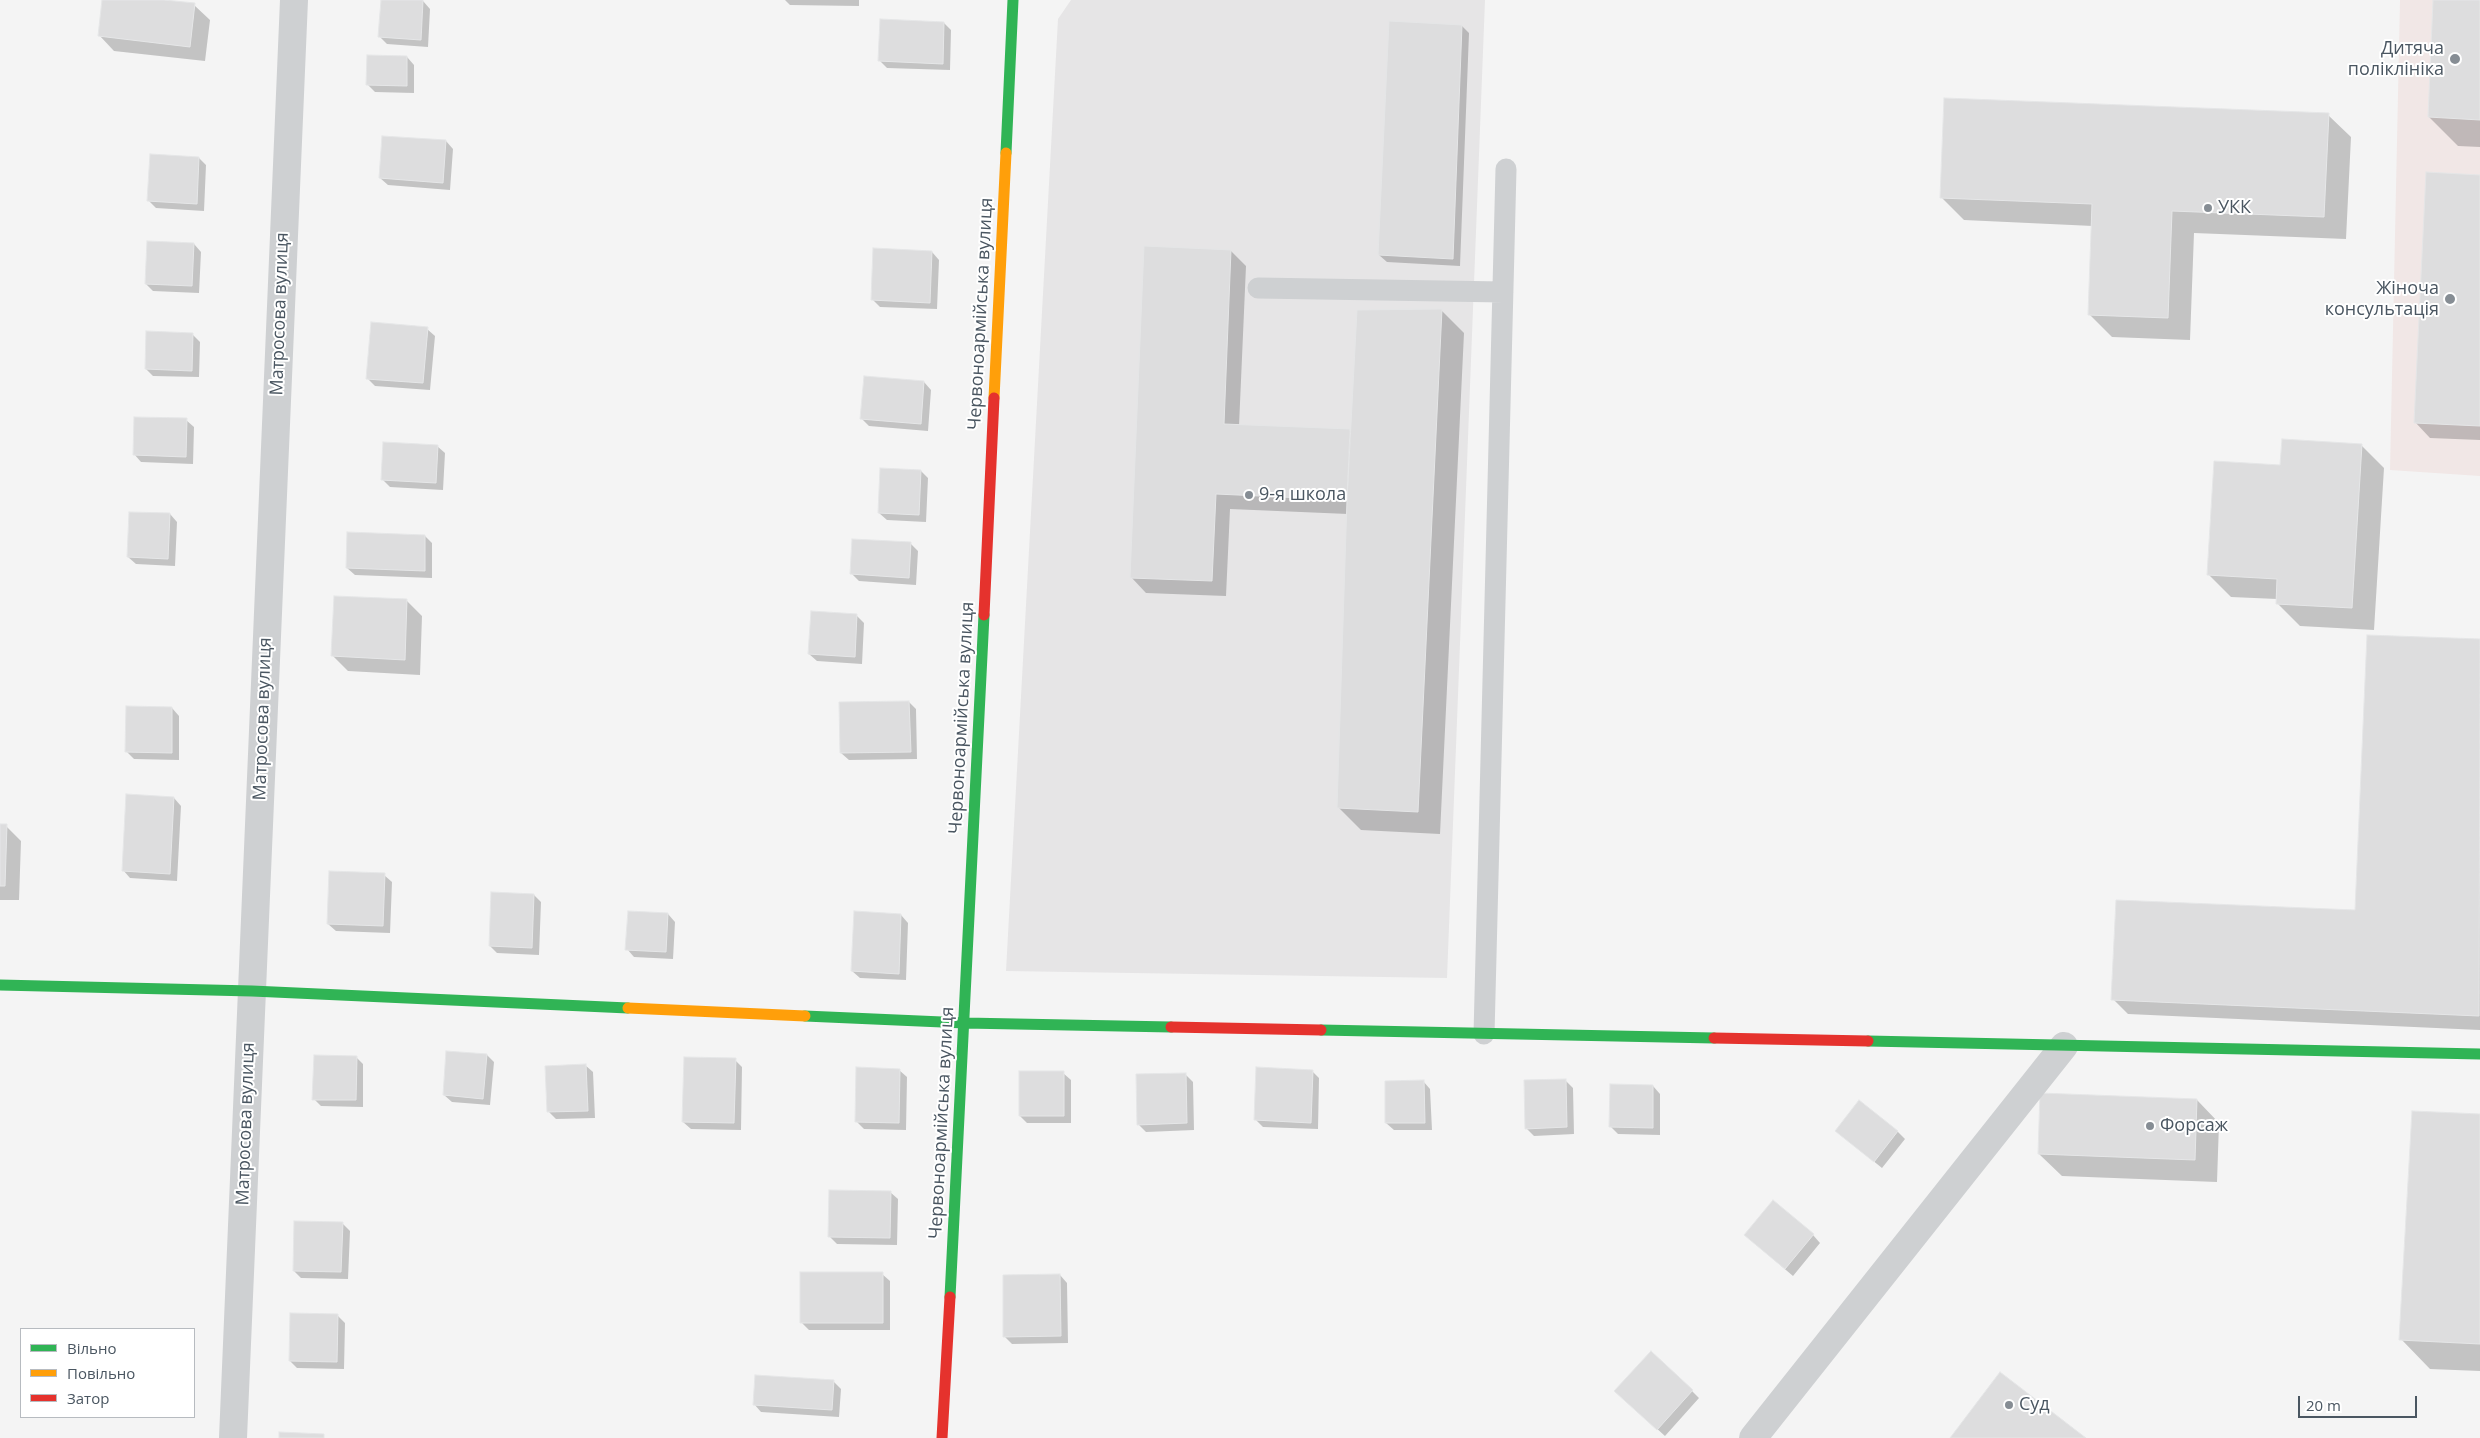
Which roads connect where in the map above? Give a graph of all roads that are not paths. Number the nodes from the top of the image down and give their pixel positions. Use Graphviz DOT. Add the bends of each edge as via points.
graph roads {
  1 [pos="294,0"];
  2 [pos="1013,0"];
  3 [pos="1506,169"];
  4 [pos="1258,288"];
  5 [pos="1503,292"];
  6 [pos="0,985"];
  7 [pos="252,991"];
  8 [pos="965,1023"];
  9 [pos="1484,1034"];
  10 [pos="2064,1046"];
  11 [pos="2480,1054"];
  12 [pos="233,1438"];
  13 [pos="942,1438"];
  14 [pos="1753,1438"];
  1 -- 7 [label="street, Матросова вулиця"];
  2 -- 8 [label="street, Червоноармійська вулиця"];
  3 -- 5 [label="lane"];
  4 -- 5 [label="lane"];
  5 -- 9 [label="lane"];
  6 -- 7 [label="street"];
  7 -- 8 [label="street"];
  7 -- 12 [label="street, Матросова вулиця"];
  8 -- 9 [label="street"];
  8 -- 13 [label="street, Червоноармійська вулиця"];
  9 -- 10 [label="street"];
  10 -- 11 [label="street"];
  10 -- 14 [label="street"];
}
